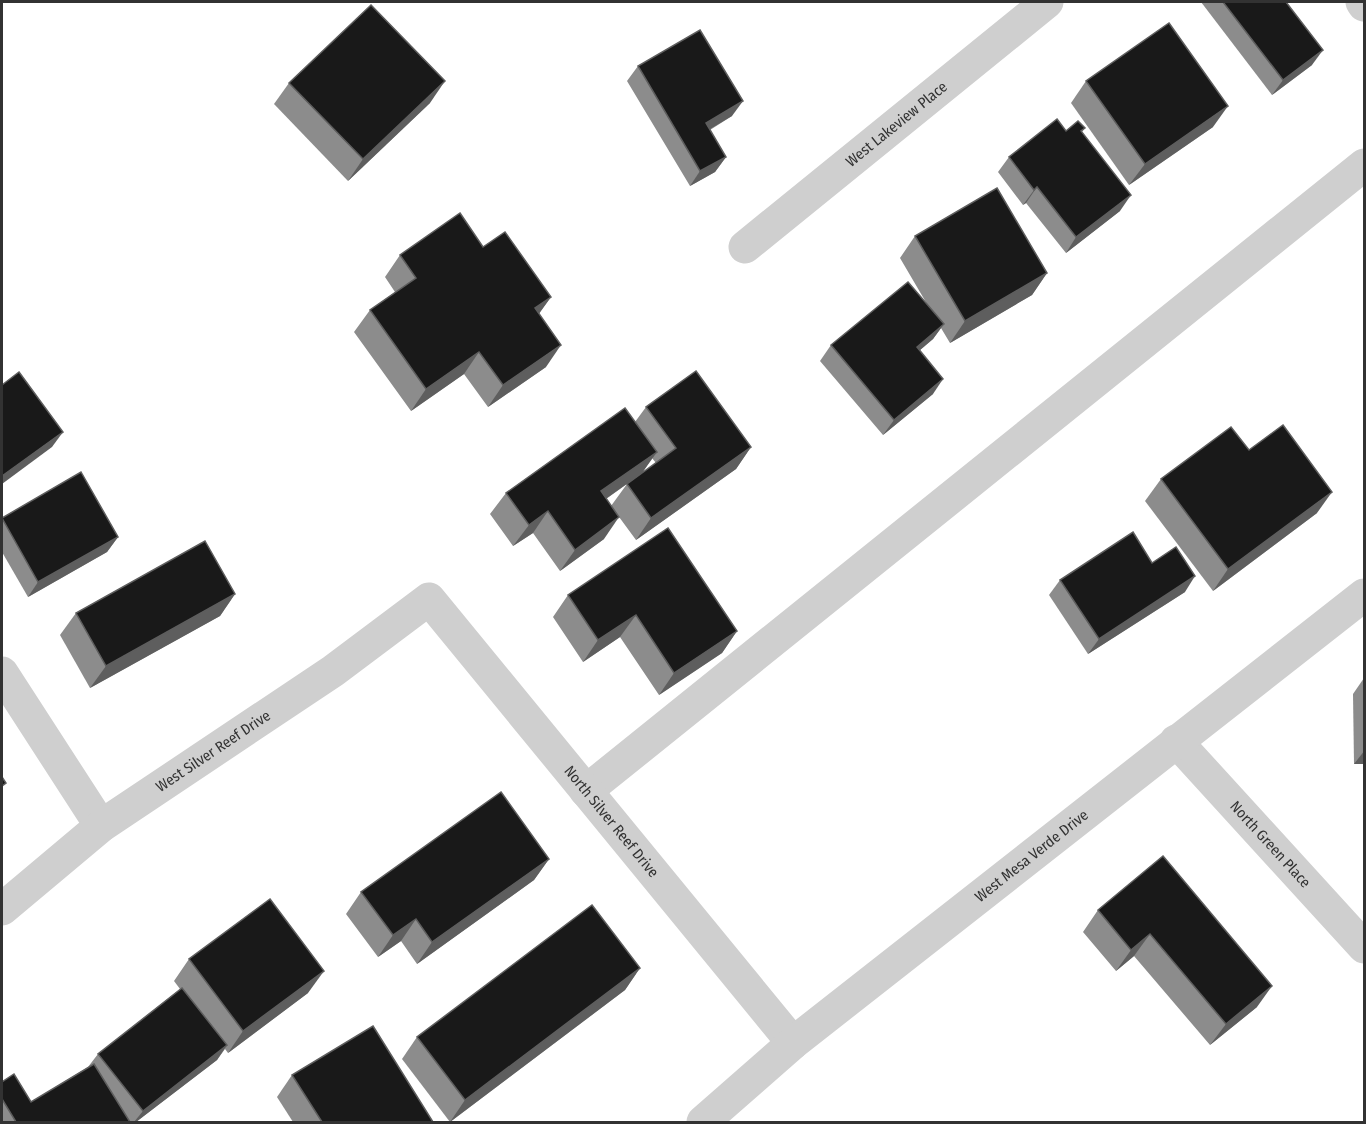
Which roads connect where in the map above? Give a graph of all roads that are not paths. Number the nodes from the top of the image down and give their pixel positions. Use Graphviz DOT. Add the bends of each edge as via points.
graph roads {
  1 [pos="1047,2"];
  2 [pos="1365,165"];
  3 [pos="745,247"];
  4 [pos="1365,595"];
  5 [pos="429,599"];
  6 [pos="2,673"];
  7 [pos="1176,741"];
  8 [pos="586,790"];
  9 [pos="101,826"];
  10 [pos="2,909"];
  11 [pos="1365,947"];
  12 [pos="793,1044"];
  13 [pos="703,1122"];
  1 -- 3 [label="street, West Lakeview Place"];
  2 -- 8 [label="street"];
  4 -- 7 [label="street, West Mesa Verde Drive"];
  5 -- 8 [label="street, North Silver Reef Drive"];
  5 -- 9 [label="street, West Silver Reef Drive" via="333,671"];
  6 -- 9 [label="street"];
  7 -- 11 [label="street, North Green Place"];
  7 -- 12 [label="street, West Mesa Verde Drive"];
  8 -- 12 [label="street, North Silver Reef Drive"];
  9 -- 10 [label="street, West Silver Reef Drive"];
  12 -- 13 [label="street, West Mesa Verde Drive"];
}
